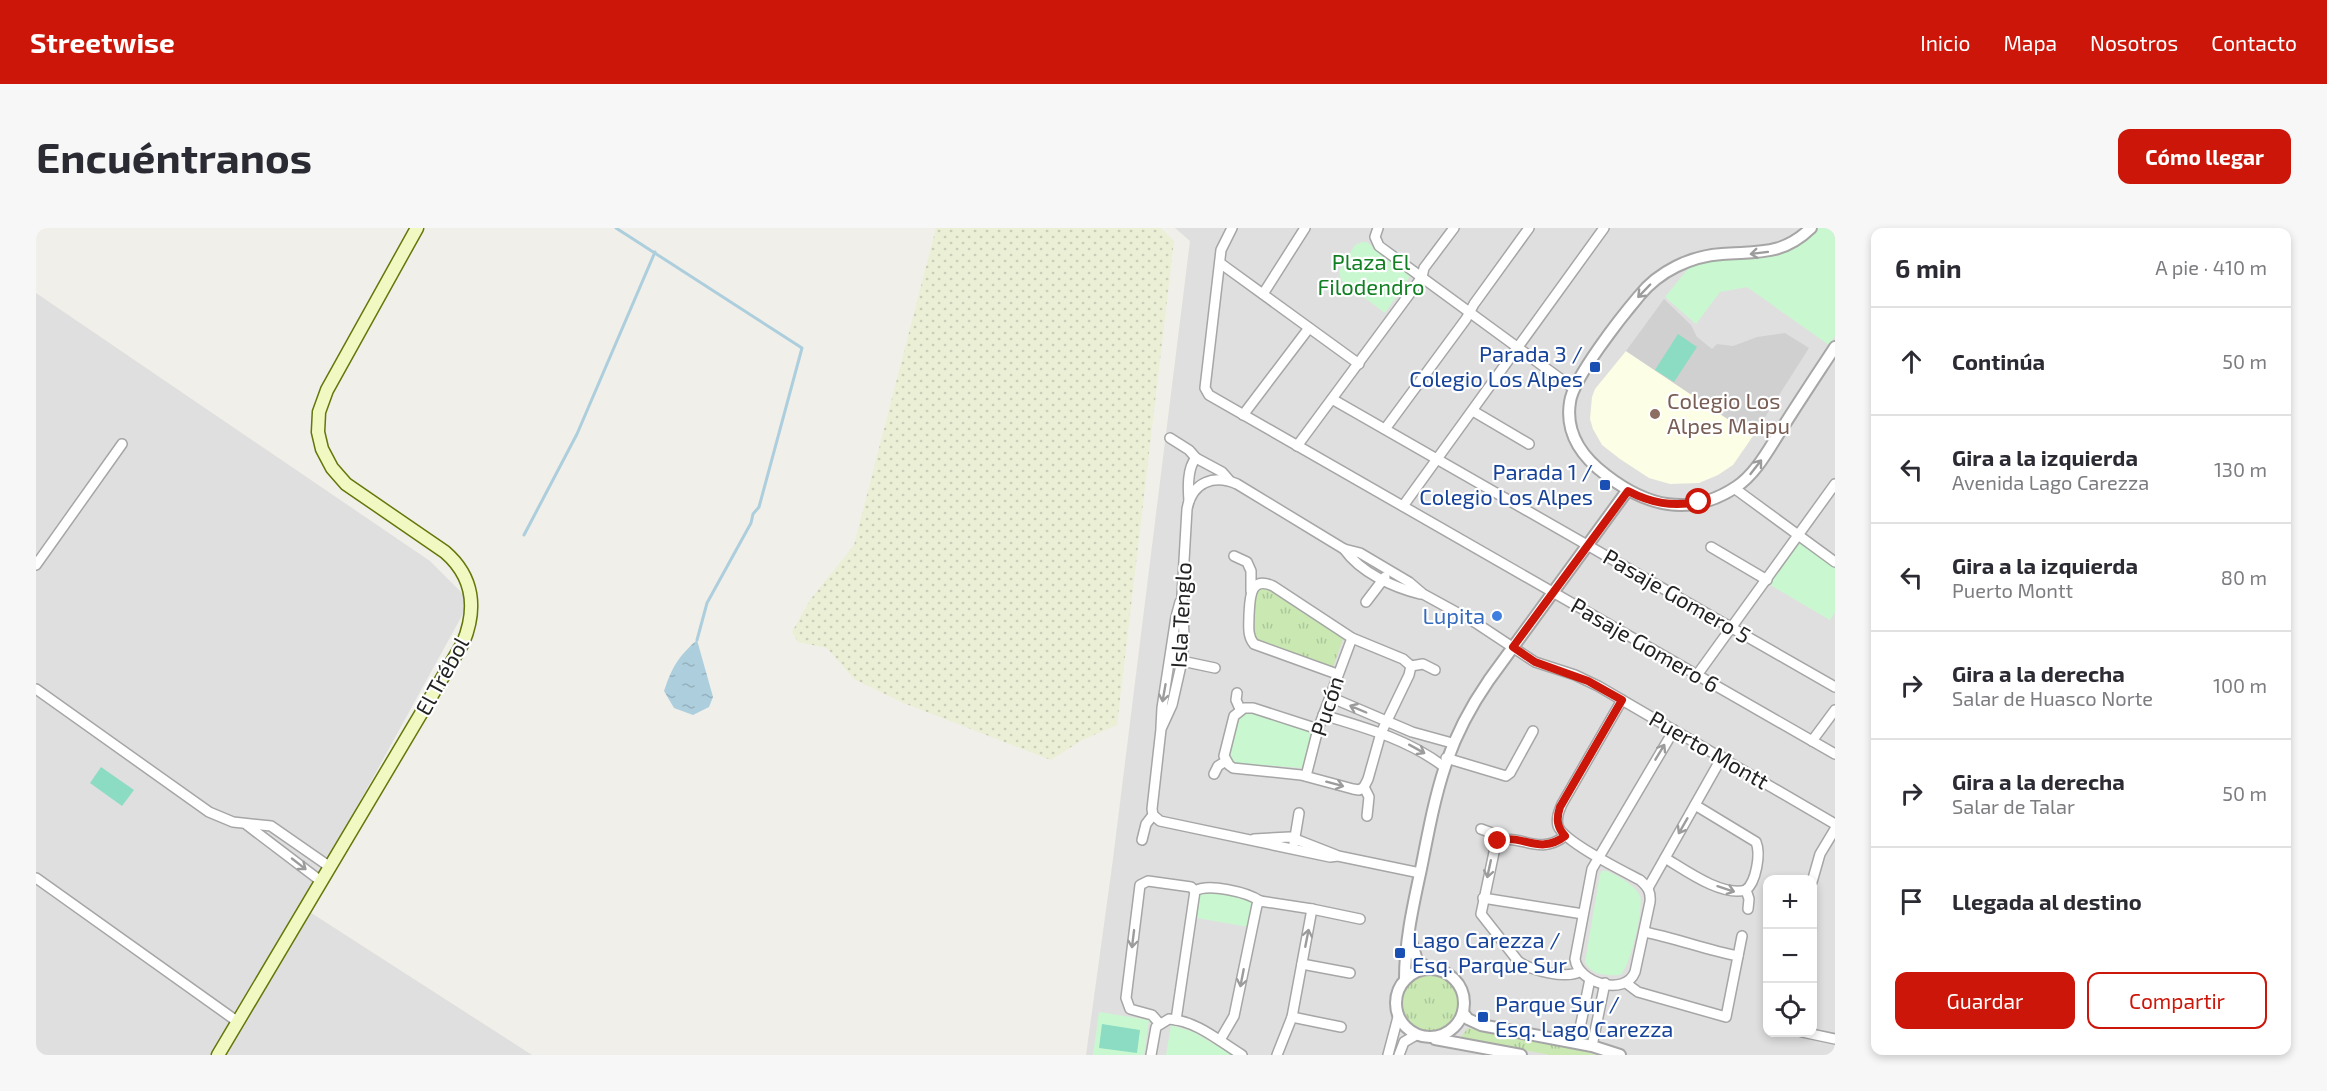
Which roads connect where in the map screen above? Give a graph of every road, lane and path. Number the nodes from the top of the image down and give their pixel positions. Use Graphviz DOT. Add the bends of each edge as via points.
graph roads {
  1 [pos="417,228"];
  2 [pos="1232,228"];
  3 [pos="1305,228"];
  4 [pos="1454,228"];
  5 [pos="1529,228"];
  6 [pos="1604,228"];
  7 [pos="1811,228"];
  8 [pos="1376,233"];
  9 [pos="1220,262"];
  10 [pos="1422,277"];
  11 [pos="1263,294"];
  12 [pos="1470,312"];
  13 [pos="1309,328"];
  14 [pos="1518,347"];
  15 [pos="1835,347"];
  16 [pos="1359,364"];
  17 [pos="1573,388"];
  18 [pos="1332,399"];
  19 [pos="1473,411"];
  20 [pos="1244,415"];
  21 [pos="1386,429"];
  22 [pos="1170,438"];
  23 [pos="122,444"];
  24 [pos="1529,444"];
  25 [pos="1297,446"];
  26 [pos="1196,458"];
  27 [pos="1438,459"];
  28 [pos="1231,482"];
  29 [pos="1835,484"];
  30 [pos="1734,488"];
  31 [pos="1628,491"];
  32 [pos="1189,501"];
  33 [pos="1403,507"];
  34 [pos="1799,536"];
  35 [pos="1588,545"];
  36 [pos="1711,546"];
  37 [pos="1344,549"];
  38 [pos="1234,556"];
  39 [pos="1835,562"];
  40 [pos="36,565"];
  41 [pos="1251,571"];
  42 [pos="1390,571"];
  43 [pos="1767,580"];
  44 [pos="1382,581"];
  45 [pos="1268,584"];
  46 [pos="1251,591"];
  47 [pos="1552,592"];
  48 [pos="1423,594"];
  49 [pos="1182,595"];
  50 [pos="1366,602"];
  51 [pos="1731,628"];
  52 [pos="1352,638"];
  53 [pos="1254,644"];
  54 [pos="1513,647"];
  55 [pos="1250,654"];
  56 [pos="1170,658"];
  57 [pos="1182,661"];
  58 [pos="1411,666"];
  59 [pos="1215,668"];
  60 [pos="1435,670"];
  61 [pos="1337,674"];
  62 [pos="1696,675"];
  63 [pos="1835,687"];
  64 [pos="36,689"];
  65 [pos="1237,693"];
  66 [pos="1330,697"];
  67 [pos="1622,700"];
  68 [pos="1240,710"];
  69 [pos="1835,710"];
  70 [pos="1323,715"];
  71 [pos="1386,722"];
  72 [pos="1161,729"];
  73 [pos="1318,729"];
  74 [pos="1674,730"];
  75 [pos="1533,731"];
  76 [pos="1382,733"];
  77 [pos="1812,741"];
  78 [pos="1452,743"];
  79 [pos="1835,754"];
  80 [pos="1722,757"];
  81 [pos="1226,761"];
  82 [pos="1445,762"];
  83 [pos="1214,774"];
  84 [pos="1306,776"];
  85 [pos="1364,787"];
  86 [pos="1695,805"];
  87 [pos="1299,813"];
  88 [pos="1367,816"];
  89 [pos="1157,818"];
  90 [pos="1835,824"];
  91 [pos="247,825"];
  92 [pos="1481,829"];
  93 [pos="1835,829"];
  94 [pos="1565,836"];
  95 [pos="1295,838"];
  96 [pos="1142,840"];
  97 [pos="1252,840"];
  98 [pos="1498,841"];
  99 [pos="1292,850"];
  100 [pos="1338,856"];
  101 [pos="1599,857"];
  102 [pos="1665,858"];
  103 [pos="330,867"];
  104 [pos="1420,873"];
  105 [pos="1814,875"];
  106 [pos="36,878"];
  107 [pos="322,882"];
  108 [pos="1648,888"];
  109 [pos="1194,891"];
  110 [pos="1746,891"];
  111 [pos="1483,898"];
  112 [pos="1260,901"];
  113 [pos="1312,909"];
  114 [pos="1748,909"];
  115 [pos="1584,914"];
  116 [pos="1360,919"];
  117 [pos="1409,929"];
  118 [pos="1644,932"];
  119 [pos="1742,936"];
  120 [pos="1738,956"];
  121 [pos="1302,964"];
  122 [pos="1429,969"];
  123 [pos="1579,972"];
  124 [pos="1350,973"];
  125 [pos="1405,979"];
  126 [pos="1590,979"];
  127 [pos="1605,983"];
  128 [pos="1626,983"];
  129 [pos="1462,1013"];
  130 [pos="1292,1017"];
  131 [pos="1398,1017"];
  132 [pos="1176,1020"];
  133 [pos="238,1022"];
  134 [pos="1160,1024"];
  135 [pos="1341,1027"];
  136 [pos="1416,1035"];
  137 [pos="1817,1035"];
  138 [pos="1429,1038"];
  139 [pos="1835,1038"];
  140 [pos="1220,1040"];
  141 [pos="1578,1043"];
  142 [pos="1592,1046"];
  143 [pos="218,1055"];
  144 [pos="1151,1055"];
  145 [pos="1242,1055"];
  146 [pos="1277,1055"];
  147 [pos="1388,1055"];
  148 [pos="1399,1055"];
  149 [pos="1521,1055"];
  150 [pos="1620,1055"];
  1 -- 103 [label="main road, El Trébol" via="327,390 318,432 326,458 346,484 455,562 469,587 472,610 463,643"];
  2 -- 9 [label="street" via="1222,244"];
  3 -- 11 [label="street"];
  4 -- 10 [label="street" via="1424,268"];
  5 -- 12 [label="street"];
  6 -- 14 [label="street"];
  7 -- 17 [label="street, one-way" via="1778,249 1700,258 1661,275 1638,296"];
  8 -- 10 [label="street" via="1379,246"];
  9 -- 11 [label="street"];
  9 -- 20 [label="street, Pasaje Gomero 6" via="1206,392"];
  10 -- 12 [label="street"];
  10 -- 16 [label="street"];
  11 -- 13 [label="street"];
  12 -- 14 [label="street"];
  12 -- 21 [label="street"];
  13 -- 16 [label="street"];
  13 -- 20 [label="street"];
  14 -- 17 [label="street"];
  14 -- 19 [label="street"];
  30 -- 15 [label="street, one-way" via="1758,465"];
  16 -- 18 [label="street"];
  17 -- 31 [label="street" via="1569,414 1576,443 1589,462"];
  18 -- 21 [label="street, Pasaje Gomero 5"];
  18 -- 25 [label="street"];
  19 -- 24 [label="street"];
  19 -- 27 [label="street"];
  20 -- 25 [label="street, Pasaje Gomero 6"];
  21 -- 27 [label="street, Pasaje Gomero 5"];
  22 -- 26 [label="street, Puerto Montt"];
  23 -- 40 [label="street"];
  25 -- 33 [label="street, Pasaje Gomero 6"];
  26 -- 28 [label="street, Puerto Montt" via="1222,472"];
  26 -- 32 [label="street, Isla Tenglo" via="1191,465"];
  27 -- 33 [label="street"];
  27 -- 35 [label="street, Pasaje Gomero 5"];
  28 -- 32 [label="street" via="1205,482 1196,488"];
  28 -- 37 [label="street, Puerto Montt"];
  29 -- 34 [label="street"];
  30 -- 31 [label="street" via="1708,500 1676,505 1649,501"];
  30 -- 34 [label="street"];
  31 -- 35 [label="street"];
  32 -- 49 [label="street, Isla Tenglo"];
  33 -- 47 [label="street, Pasaje Gomero 6"];
  34 -- 39 [label="street"];
  34 -- 43 [label="street"];
  35 -- 47 [label="street"];
  35 -- 51 [label="street, Pasaje Gomero 5"];
  36 -- 43 [label="street"];
  37 -- 42 [label="street, Puerto Montt" via="1360,553"];
  37 -- 44 [label="street, Puerto Montt"];
  38 -- 41 [label="street" via="1244,559"];
  41 -- 45 [label="street" via="1264,577"];
  41 -- 46 [label="street"];
  42 -- 44 [label="street"];
  42 -- 48 [label="street, Puerto Montt"];
  43 -- 51 [label="street"];
  44 -- 48 [label="street, Puerto Montt"];
  44 -- 50 [label="street"];
  45 -- 46 [label="street"];
  45 -- 52 [label="street"];
  46 -- 53 [label="street" via="1249,636"];
  47 -- 54 [label="street"];
  47 -- 62 [label="street, Pasaje Gomero 6"];
  48 -- 54 [label="street, Puerto Montt"];
  49 -- 56 [label="street"];
  49 -- 57 [label="street, Isla Tenglo"];
  51 -- 62 [label="street"];
  51 -- 63 [label="street, Pasaje Gomero 5"];
  52 -- 58 [label="street"];
  52 -- 61 [label="street, Pucón"];
  53 -- 55 [label="street"];
  53 -- 61 [label="street"];
  54 -- 67 [label="street, Puerto Montt" via="1535,662 1588,681"];
  54 -- 78 [label="street" via="1471,706"];
  56 -- 57 [label="street"];
  56 -- 72 [label="street, one-way"];
  57 -- 59 [label="street"];
  57 -- 72 [label="street, Isla Tenglo" via="1172,705"];
  58 -- 60 [label="street" via="1420,663"];
  58 -- 71 [label="street"];
  61 -- 66 [label="street, Pucón"];
  62 -- 77 [label="street, Pasaje Gomero 6"];
  64 -- 91 [label="street" via="209,812"];
  65 -- 68 [label="street"];
  66 -- 70 [label="street, Pucón"];
  71 -- 66 [label="street, one-way"];
  67 -- 74 [label="street, Puerto Montt"];
  67 -- 94 [label="street" via="1560,807 1558,825"];
  68 -- 73 [label="street" via="1253,708"];
  68 -- 81 [label="street" via="1233,719 1224,752"];
  69 -- 77 [label="street"];
  70 -- 73 [label="street, Pucón"];
  70 -- 76 [label="street"];
  71 -- 76 [label="street"];
  71 -- 78 [label="street"];
  72 -- 89 [label="street, Isla Tenglo" via="1152,809"];
  73 -- 84 [label="street, Pucón"];
  74 -- 80 [label="street, Puerto Montt"];
  101 -- 74 [label="street, one-way"];
  75 -- 82 [label="street" via="1506,776"];
  76 -- 82 [label="street, one-way"];
  76 -- 85 [label="street"];
  77 -- 79 [label="street, Pasaje Gomero 6"];
  78 -- 82 [label="street"];
  80 -- 86 [label="street"];
  80 -- 90 [label="street, Puerto Montt"];
  81 -- 83 [label="street"];
  81 -- 84 [label="street" via="1239,770"];
  82 -- 104 [label="street"];
  84 -- 85 [label="street, one-way" via="1353,789"];
  85 -- 88 [label="street" via="1369,797"];
  86 -- 102 [label="street, one-way"];
  86 -- 110 [label="street" via="1756,842 1759,851 1752,884"];
  87 -- 95 [label="street"];
  89 -- 96 [label="street" via="1146,824"];
  89 -- 97 [label="street"];
  91 -- 103 [label="street" via="277,829"];
  91 -- 107 [label="street, one-way"];
  92 -- 98 [label="street" via="1492,833"];
  93 -- 105 [label="street" via="1820,854"];
  94 -- 98 [label="street" via="1544,846 1508,839"];
  94 -- 101 [label="street"];
  95 -- 97 [label="street"];
  95 -- 99 [label="street"];
  95 -- 100 [label="street"];
  97 -- 99 [label="street"];
  98 -- 111 [label="street, one-way"];
  99 -- 100 [label="street"];
  100 -- 104 [label="street"];
  101 -- 108 [label="street"];
  101 -- 115 [label="street" via="1592,869"];
  102 -- 108 [label="street"];
  102 -- 110 [label="street, one-way" via="1723,889"];
  103 -- 107 [label="main road, El Trébol"];
  104 -- 117 [label="street"];
  106 -- 133 [label="street"];
  107 -- 133 [label="main road, El Trébol"];
  108 -- 118 [label="street" via="1650,902"];
  109 -- 112 [label="street" via="1202,886 1251,895"];
  109 -- 132 [label="street"];
  109 -- 134 [label="street, one-way" via="1191,887 1143,882 1140,885 1126,998 1130,1009 1152,1015"];
  110 -- 114 [label="street"];
  111 -- 115 [label="street"];
  111 -- 123 [label="street" via="1482,918 1521,963 1569,975"];
  112 -- 113 [label="street"];
  112 -- 140 [label="street, one-way" via="1234,1016"];
  113 -- 116 [label="street"];
  121 -- 113 [label="street, one-way"];
  115 -- 123 [label="street" via="1575,959"];
  117 -- 122 [label="street" via="1417,960"];
  117 -- 125 [label="street"];
  118 -- 120 [label="street"];
  118 -- 128 [label="street" via="1634,975"];
  119 -- 120 [label="street"];
  120 -- 128 [label="street" via="1726,1017 1638,992"];
  121 -- 124 [label="street"];
  121 -- 130 [label="street"];
  122 -- 125 [label="street"];
  122 -- 129 [label="street" via="1441,971 1455,981 1463,996"];
  123 -- 126 [label="street"];
  125 -- 131 [label="street" via="1396,994"];
  126 -- 127 [label="street"];
  126 -- 141 [label="street"];
  127 -- 128 [label="street"];
  127 -- 142 [label="street"];
  129 -- 138 [label="street" via="1450,1031"];
  129 -- 141 [label="street" via="1481,1024"];
  130 -- 135 [label="street"];
  130 -- 146 [label="street"];
  131 -- 136 [label="street"];
  131 -- 147 [label="street"];
  132 -- 134 [label="street"];
  132 -- 140 [label="street"];
  133 -- 143 [label="main road, El Trébol"];
  134 -- 144 [label="street" via="1155,1030"];
  136 -- 138 [label="street"];
  136 -- 148 [label="street" via="1404,1042"];
  137 -- 139 [label="street"];
  138 -- 149 [label="street"];
  140 -- 145 [label="street"];
  141 -- 142 [label="street"];
  142 -- 150 [label="street"];
}
